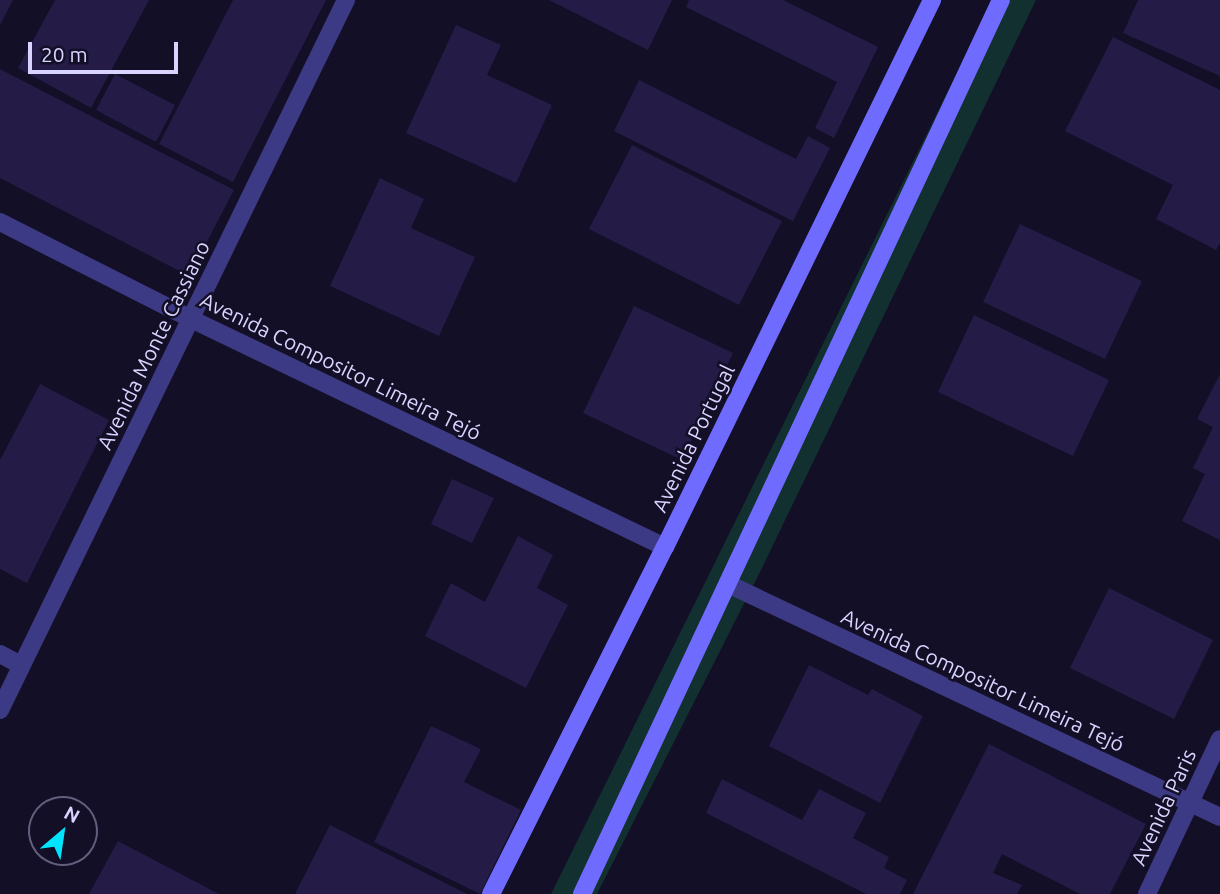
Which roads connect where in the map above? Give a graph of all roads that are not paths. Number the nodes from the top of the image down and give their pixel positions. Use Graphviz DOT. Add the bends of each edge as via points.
graph roads {
  1 [pos="346,0"];
  2 [pos="932,0"];
  3 [pos="1001,0"];
  4 [pos="0,222"];
  5 [pos="191,319"];
  6 [pos="665,547"];
  7 [pos="728,584"];
  8 [pos="0,654"];
  9 [pos="21,665"];
  10 [pos="0,710"];
  11 [pos="1220,739"];
  12 [pos="1190,803"];
  13 [pos="1220,817"];
  14 [pos="491,894"];
  15 [pos="582,894"];
  16 [pos="1147,894"];
  1 -- 5 [label="street, Avenida Monte Cassiano"];
  2 -- 6 [label="street, Avenida Portugal"];
  3 -- 7 [label="street"];
  4 -- 5 [label="street, Avenida Compositor Limeira Tejó"];
  5 -- 6 [label="street, Avenida Compositor Limeira Tejó"];
  5 -- 9 [label="street, Avenida Monte Cassiano"];
  6 -- 14 [label="street, Avenida Portugal"];
  7 -- 12 [label="street, Avenida Compositor Limeira Tejó"];
  7 -- 15 [label="street"];
  8 -- 9 [label="street"];
  9 -- 10 [label="street, Avenida Monte Cassiano"];
  11 -- 12 [label="street, Avenida Paris"];
  12 -- 13 [label="street, Avenida Compositor Limeira Tejó"];
  12 -- 16 [label="street, Avenida Paris"];
}
